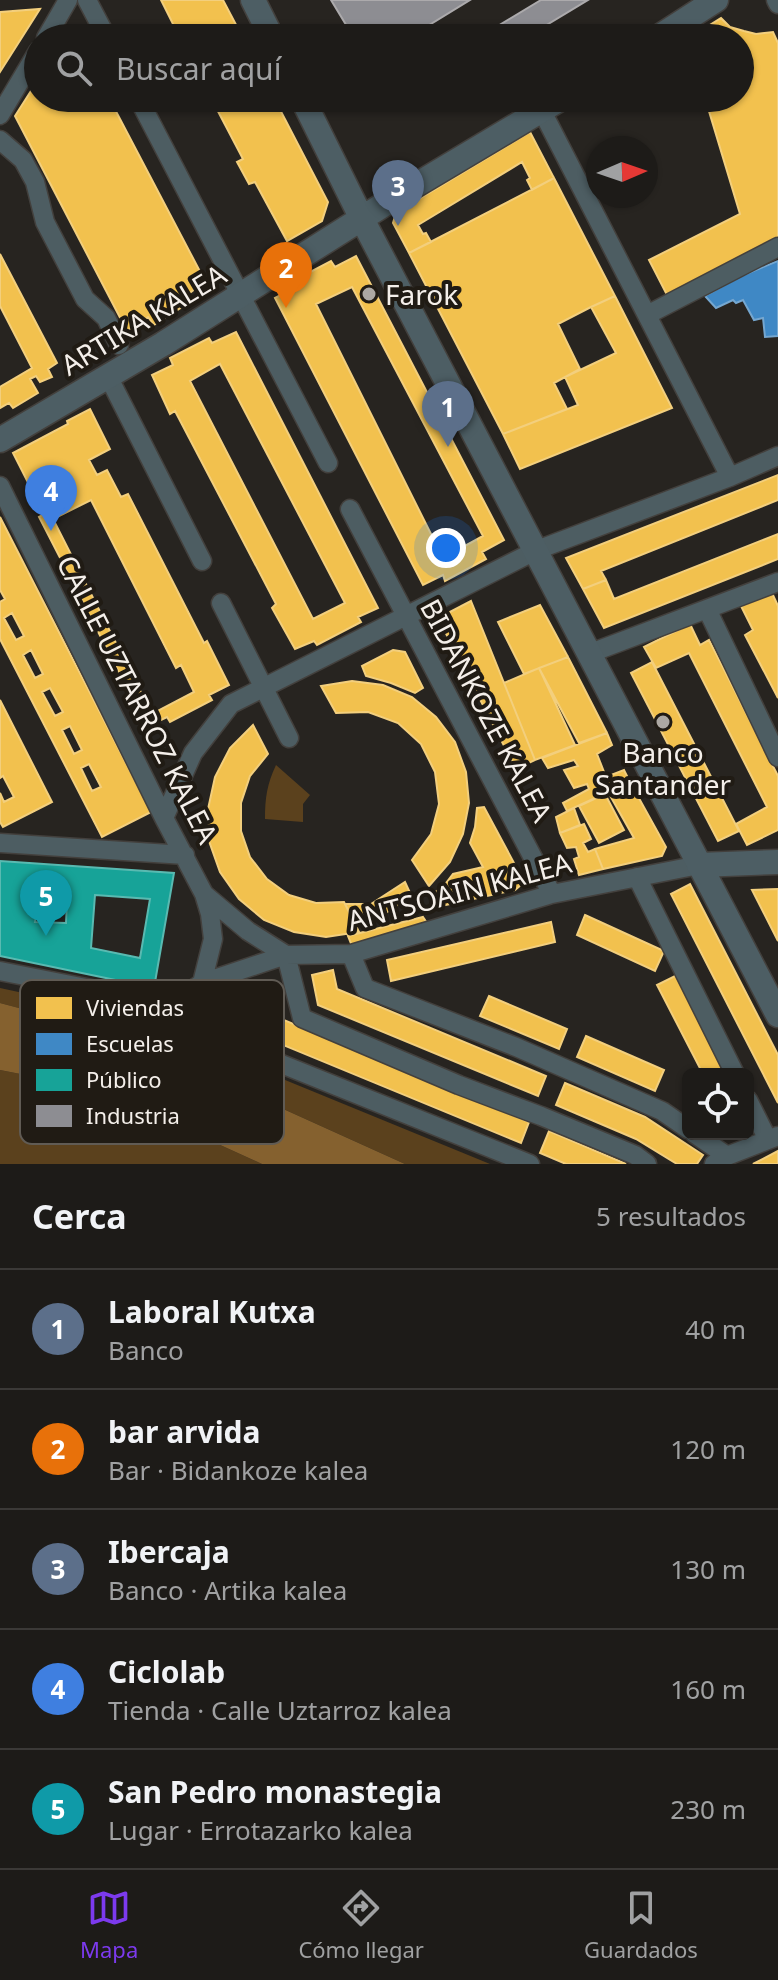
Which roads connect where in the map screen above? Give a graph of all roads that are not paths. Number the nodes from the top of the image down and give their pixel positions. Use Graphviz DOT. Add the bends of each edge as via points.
graph roads {
  1 [pos="68,0"];
  2 [pos="87,0"];
  3 [pos="253,0"];
  4 [pos="716,0"];
  5 [pos="54,24"];
  6 [pos="100,24"];
  7 [pos="265,24"];
  8 [pos="679,24"];
  9 [pos="24,75"];
  10 [pos="145,112"];
  11 [pos="309,112"];
  12 [pos="539,112"];
  13 [pos="556,112"];
  14 [pos="0,115"];
  15 [pos="0,140"];
  16 [pos="362,219"];
  17 [pos="778,247"];
  18 [pos="242,295"];
  19 [pos="647,315"];
  20 [pos="119,345"];
  21 [pos="108,376"];
  22 [pos="0,440"];
  23 [pos="778,456"];
  24 [pos="328,463"];
  25 [pos="730,477"];
  26 [pos="0,486"];
  27 [pos="350,509"];
  28 [pos="537,550"];
  29 [pos="202,561"];
  30 [pos="778,582"];
  31 [pos="221,603"];
  32 [pos="707,609"];
  33 [pos="406,616"];
  34 [pos="588,654"];
  35 [pos="263,688"];
  36 [pos="289,738"];
  37 [pos="778,757"];
  38 [pos="164,818"];
  39 [pos="0,843"];
  40 [pos="185,855"];
  41 [pos="778,862"];
  42 [pos="699,865"];
  43 [pos="637,877"];
  44 [pos="204,894"];
  45 [pos="552,894"];
  46 [pos="351,954"];
  47 [pos="286,955"];
  48 [pos="0,971"];
  49 [pos="46,980"];
  50 [pos="203,980"];
  51 [pos="211,980"];
  52 [pos="778,1015"];
  53 [pos="284,1065"];
  54 [pos="732,1068"];
  55 [pos="754,1109"];
  56 [pos="682,1125"];
  57 [pos="773,1138"];
  58 [pos="701,1140"];
  59 [pos="721,1160"];
  60 [pos="530,1164"];
  61 [pos="647,1164"];
  1 -- 5 [label="street"];
  2 -- 6 [label="street"];
  3 -- 7 [label="main road"];
  4 -- 8 [label="main road"];
  9 -- 14 [label="street"];
  10 -- 18 [label="street"];
  11 -- 16 [label="main road"];
  12 -- 16 [label="main road, ARTIKA KALEA"];
  13 -- 19 [label="street"];
  15 -- 20 [label="street" via="23,160 45,222 85,299 106,318"];
  16 -- 18 [label="main road, ARTIKA KALEA"];
  16 -- 28 [label="main road"];
  17 -- 19 [label="street"];
  18 -- 21 [label="main road, ARTIKA KALEA"];
  18 -- 24 [label="street"];
  19 -- 25 [label="street"];
  21 -- 22 [label="main road, ARTIKA KALEA"];
  21 -- 29 [label="street"];
  23 -- 25 [label="street"];
  25 -- 28 [label="street"];
  26 -- 38 [label="street, CALLE UZTARROZ KALEA"];
  27 -- 33 [label="street, BIDANKOZE KALEA"];
  28 -- 33 [label="street"];
  28 -- 34 [label="main road"];
  30 -- 32 [label="street"];
  31 -- 35 [label="street"];
  32 -- 34 [label="street"];
  32 -- 37 [label="street"];
  33 -- 35 [label="street"];
  33 -- 45 [label="street, BIDANKOZE KALEA"];
  34 -- 42 [label="main road"];
  35 -- 36 [label="street"];
  35 -- 38 [label="street" via="231,704 193,753"];
  38 -- 40 [label="street, CALLE UZTARROZ KALEA"];
  39 -- 40 [label="street"];
  40 -- 44 [label="street, CALLE UZTARROZ KALEA"];
  41 -- 42 [label="main road, ANTSOAIN KALEA"];
  42 -- 43 [label="street, ANTSOAIN KALEA"];
  42 -- 52 [label="main road"];
  43 -- 45 [label="street, ANTSOAIN KALEA"];
  43 -- 54 [label="street"];
  44 -- 47 [label="street, CALLE UZTARROZ KALEA"];
  44 -- 50 [label="street, CALLE UZTARROZ KALEA" via="213,939"];
  45 -- 46 [label="street, ANTSOAIN KALEA"];
  46 -- 47 [label="street, ANTSOAIN KALEA"];
  46 -- 56 [label="street" via="365,988 516,1047 662,1111"];
  47 -- 51 [label="street, ANTSOAIN KALEA"];
  47 -- 61 [label="street" via="302,1018"];
  48 -- 49 [label="street"];
  53 -- 60 [label="street"];
  55 -- 57 [label="street"];
  57 -- 59 [label="street"];
  58 -- 59 [label="street"];
}
